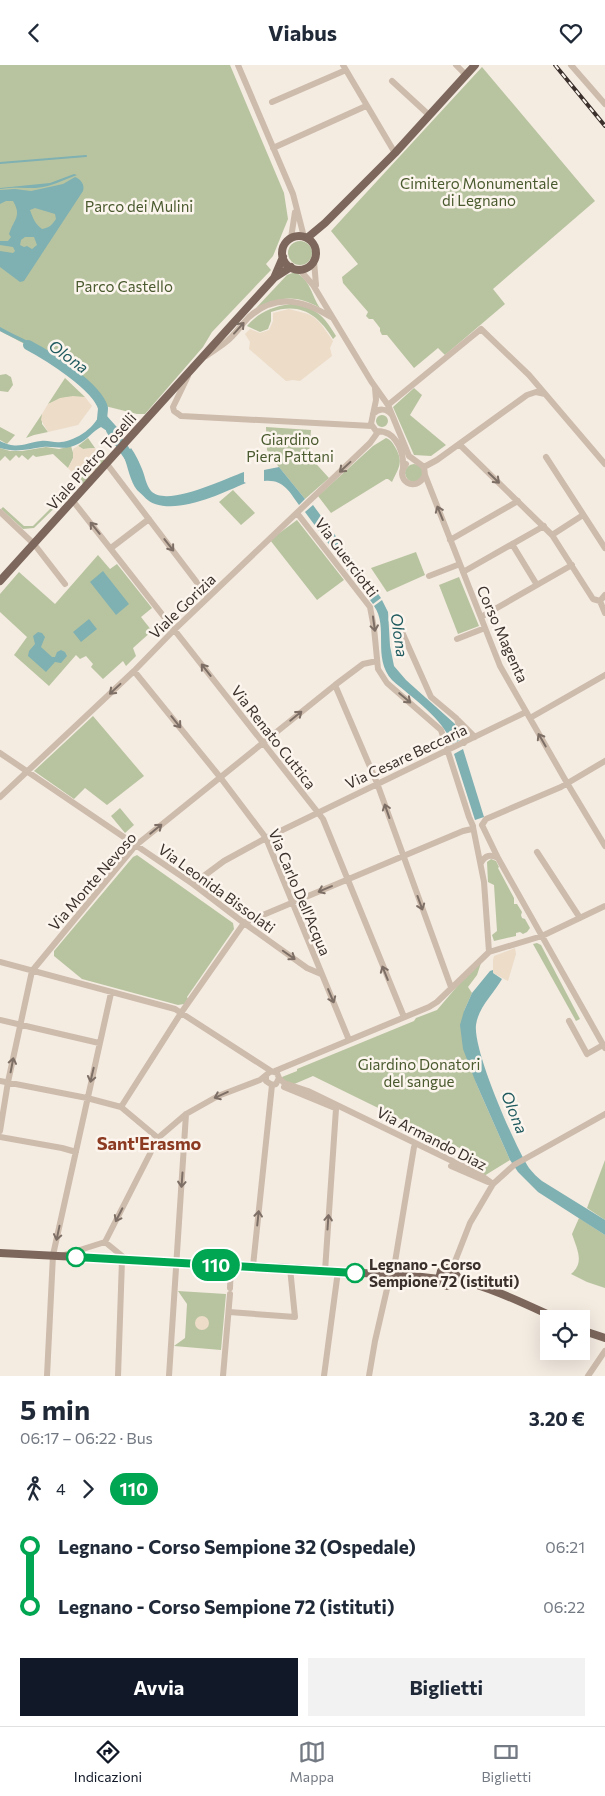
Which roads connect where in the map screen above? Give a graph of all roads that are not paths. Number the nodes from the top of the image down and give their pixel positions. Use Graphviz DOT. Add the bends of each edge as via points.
graph roads {
  1 [pos="238,65"];
  2 [pos="456,65"];
  3 [pos="475,65"];
  4 [pos="572,65"];
  5 [pos="344,67"];
  6 [pos="466,75"];
  7 [pos="392,81"];
  8 [pos="272,102"];
  9 [pos="605,104"];
  10 [pos="366,106"];
  11 [pos="429,115"];
  12 [pos="274,148"];
  13 [pos="394,153"];
  14 [pos="296,205"];
  15 [pos="325,223"];
  16 [pos="306,237"];
  17 [pos="292,238"];
  18 [pos="314,245"];
  19 [pos="283,257"];
  20 [pos="314,261"];
  21 [pos="291,267"];
  22 [pos="299,269"];
  23 [pos="274,278"];
  24 [pos="321,298"];
  25 [pos="332,318"];
  26 [pos="201,359"];
  27 [pos="189,374"];
  28 [pos="529,375"];
  29 [pos="375,387"];
  30 [pos="528,395"];
  31 [pos="550,398"];
  32 [pos="388,405"];
  33 [pos="372,415"];
  34 [pos="393,416"];
  35 [pos="372,426"];
  36 [pos="381,432"];
  37 [pos="459,444"];
  38 [pos="546,457"];
  39 [pos="414,461"];
  40 [pos="107,464"];
  41 [pos="605,465"];
  42 [pos="404,467"];
  43 [pos="424,467"];
  44 [pos="425,475"];
  45 [pos="73,501"];
  46 [pos="518,501"];
  47 [pos="0,512"];
  48 [pos="297,513"];
  49 [pos="583,515"];
  50 [pos="149,519"];
  51 [pos="544,526"];
  52 [pos="552,535"];
  53 [pos="450,540"];
  54 [pos="34,544"];
  55 [pos="512,544"];
  56 [pos="605,548"];
  57 [pos="111,549"];
  58 [pos="460,564"];
  59 [pos="572,565"];
  60 [pos="463,573"];
  61 [pos="429,576"];
  62 [pos="0,581"];
  63 [pos="66,584"];
  64 [pos="536,585"];
  65 [pos="605,595"];
  66 [pos="208,597"];
  67 [pos="600,601"];
  68 [pos="605,613"];
  69 [pos="481,617"];
  70 [pos="485,628"];
  71 [pos="174,630"];
  72 [pos="402,631"];
  73 [pos="457,639"];
  74 [pos="377,661"];
  75 [pos="134,671"];
  76 [pos="605,675"];
  77 [pos="335,685"];
  78 [pos="526,712"];
  79 [pos="456,718"];
  80 [pos="530,718"];
  81 [pos="475,737"];
  82 [pos="263,743"];
  83 [pos="463,743"];
  84 [pos="449,749"];
  85 [pos="0,753"];
  86 [pos="605,761"];
  87 [pos="26,771"];
  88 [pos="220,777"];
  89 [pos="377,783"];
  90 [pos="567,783"];
  91 [pos="0,797"];
  92 [pos="318,812"];
  93 [pos="483,828"];
  94 [pos="473,829"];
  95 [pos="266,838"];
  96 [pos="135,846"];
  97 [pos="605,846"];
  98 [pos="537,852"];
  99 [pos="403,857"];
  100 [pos="498,858"];
  101 [pos="481,863"];
  102 [pos="347,880"];
  103 [pos="194,884"];
  104 [pos="292,902"];
  105 [pos="605,906"];
  106 [pos="580,918"];
  107 [pos="244,923"];
  108 [pos="542,936"];
  109 [pos="489,952"];
  110 [pos="0,962"];
  111 [pos="32,971"];
  112 [pos="321,974"];
  113 [pos="451,987"];
  114 [pos="111,993"];
  115 [pos="181,1013"];
  116 [pos="404,1017"];
  117 [pos="0,1020"];
  118 [pos="569,1021"];
  119 [pos="20,1025"];
  120 [pos="349,1040"];
  121 [pos="99,1043"];
  122 [pos="604,1046"];
  123 [pos="273,1077"];
  124 [pos="0,1081"];
  125 [pos="8,1083"];
  126 [pos="87,1098"];
  127 [pos="121,1107"];
  128 [pos="336,1109"];
  129 [pos="605,1113"];
  130 [pos="186,1114"];
  131 [pos="0,1131"];
  132 [pos="0,1137"];
  133 [pos="158,1138"];
  134 [pos="414,1147"];
  135 [pos="76,1152"];
  136 [pos="492,1184"];
  137 [pos="105,1242"];
  138 [pos="0,1253"];
  139 [pos="57,1256"];
  140 [pos="125,1260"];
  141 [pos="177,1263"];
  142 [pos="231,1265"];
  143 [pos="253,1266"];
  144 [pos="290,1268"];
  145 [pos="452,1269"];
  146 [pos="325,1271"];
  147 [pos="338,1271"];
  148 [pos="390,1276"];
  149 [pos="439,1279"];
  150 [pos="456,1279"];
  151 [pos="540,1311"];
  152 [pos="229,1312"];
  153 [pos="590,1333"];
  154 [pos="605,1338"];
  155 [pos="605,1351"];
  156 [pos="47,1376"];
  157 [pos="118,1376"];
  158 [pos="169,1376"];
  159 [pos="223,1376"];
  160 [pos="324,1376"];
  161 [pos="369,1376"];
  162 [pos="588,1376"];
  1 -- 12 [label="street"];
  2 -- 6 [label="street"];
  3 -- 6 [label="main road"];
  4 -- 9 [label="street"];
  5 -- 8 [label="street"];
  5 -- 10 [label="street"];
  6 -- 11 [label="main road"];
  7 -- 11 [label="street"];
  10 -- 12 [label="street"];
  10 -- 13 [label="street"];
  11 -- 13 [label="main road"];
  12 -- 14 [label="street"];
  13 -- 15 [label="main road"];
  14 -- 16 [label="street"];
  14 -- 17 [label="street"];
  15 -- 16 [label="main road"];
  15 -- 18 [label="main road"];
  16 -- 17 [label="main road"];
  16 -- 18 [label="main road"];
  17 -- 19 [label="main road" via="285,244"];
  18 -- 20 [label="main road"];
  19 -- 21 [label="main road"];
  19 -- 23 [label="main road, Viale Pietro Toselli"];
  20 -- 22 [label="main road"];
  20 -- 24 [label="street" via="314,277"];
  21 -- 22 [label="main road"];
  21 -- 23 [label="main road, Viale Pietro Toselli"];
  22 -- 24 [label="street" via="309,278"];
  23 -- 26 [label="main road, Viale Pietro Toselli"];
  24 -- 25 [label="street"];
  26 -- 25 [label="street, Viale Pietro Toselli, one-way" via="227,342 259,309 273,303 289,301 310,306"];
  25 -- 29 [label="street"];
  26 -- 27 [label="main road, Viale Pietro Toselli"];
  27 -- 35 [label="street" via="174,402 174,411 181,416"];
  27 -- 40 [label="main road, Viale Pietro Toselli"];
  28 -- 30 [label="street" via="533,385"];
  28 -- 31 [label="street"];
  28 -- 32 [label="street" via="482,329"];
  29 -- 32 [label="street"];
  29 -- 33 [label="street"];
  30 -- 31 [label="street" via="539,392"];
  30 -- 37 [label="street"];
  31 -- 41 [label="street"];
  32 -- 34 [label="street"];
  33 -- 34 [label="street" via="382,409"];
  33 -- 35 [label="street"];
  34 -- 36 [label="street" via="392,427"];
  34 -- 39 [label="street" via="408,455"];
  35 -- 36 [label="street"];
  36 -- 42 [label="street" via="397,443"];
  36 -- 48 [label="street, Viale Gorizia, one-way"];
  37 -- 43 [label="street"];
  37 -- 46 [label="street, one-way"];
  38 -- 49 [label="street"];
  39 -- 42 [label="street"];
  39 -- 43 [label="street"];
  40 -- 45 [label="main road, Viale Pietro Toselli"];
  40 -- 50 [label="street"];
  42 -- 44 [label="street" via="403,478 410,484 419,483"];
  43 -- 44 [label="street, Corso Magenta"];
  53 -- 44 [label="street, Corso Magenta, one-way"];
  45 -- 54 [label="main road, Viale Pietro Toselli"];
  57 -- 45 [label="street, Via Renato Cuttica, one-way"];
  46 -- 51 [label="street"];
  46 -- 53 [label="street"];
  47 -- 54 [label="street"];
  48 -- 66 [label="street, Viale Gorizia"];
  48 -- 74 [label="street, Via Guerciotti, one-way" via="370,607"];
  49 -- 52 [label="street"];
  49 -- 56 [label="street"];
  50 -- 57 [label="street"];
  50 -- 66 [label="street, one-way"];
  51 -- 52 [label="street"];
  51 -- 55 [label="street"];
  52 -- 59 [label="street"];
  53 -- 58 [label="street, Corso Magenta"];
  54 -- 62 [label="main road, Viale Pietro Toselli"];
  54 -- 63 [label="street"];
  55 -- 60 [label="street"];
  55 -- 64 [label="street"];
  57 -- 71 [label="street, Via Renato Cuttica"];
  58 -- 60 [label="street, Corso Magenta"];
  58 -- 61 [label="street"];
  59 -- 64 [label="street"];
  59 -- 67 [label="street" via="593,599"];
  60 -- 69 [label="street, Corso Magenta"];
  64 -- 69 [label="street"];
  65 -- 67 [label="street"];
  66 -- 71 [label="street, Viale Gorizia"];
  67 -- 68 [label="street"];
  69 -- 70 [label="street, Corso Magenta"];
  70 -- 73 [label="street"];
  70 -- 78 [label="street, Corso Magenta" via="500,666"];
  71 -- 75 [label="street, Viale Gorizia"];
  82 -- 71 [label="street, Via Renato Cuttica, one-way"];
  72 -- 79 [label="street" via="430,697"];
  74 -- 77 [label="street, Via Monte Nevoso" via="363,664"];
  74 -- 84 [label="street, Via Guerciotti, one-way" via="387,683 441,730"];
  75 -- 87 [label="street, Viale Gorizia, one-way"];
  75 -- 88 [label="street, Via Carlo Dell'Acqua, one-way"];
  76 -- 80 [label="street"];
  82 -- 77 [label="street, Via Monte Nevoso, one-way"];
  77 -- 89 [label="street"];
  78 -- 80 [label="street, Corso Magenta"];
  78 -- 81 [label="street, Via Cesare Beccaria"];
  79 -- 81 [label="street"];
  79 -- 83 [label="street"];
  90 -- 80 [label="street, Corso Magenta, one-way"];
  81 -- 83 [label="street, Via Cesare Beccaria"];
  82 -- 88 [label="street, Via Monte Nevoso"];
  82 -- 92 [label="street, Via Renato Cuttica"];
  83 -- 84 [label="street, Via Cesare Beccaria"];
  84 -- 89 [label="street, Via Cesare Beccaria"];
  84 -- 94 [label="street, Via Guerciotti"];
  85 -- 87 [label="street, Via Leonida Bissolati"];
  86 -- 90 [label="street"];
  87 -- 91 [label="street, Viale Gorizia"];
  87 -- 96 [label="street, Via Leonida Bissolati"];
  88 -- 95 [label="street, Via Carlo Dell'Acqua"];
  96 -- 88 [label="street, Via Monte Nevoso, one-way"];
  89 -- 92 [label="street, Via Cesare Beccaria"];
  99 -- 89 [label="street, one-way"];
  90 -- 93 [label="street" via="487,819"];
  90 -- 97 [label="street, Corso Magenta"];
  92 -- 95 [label="street, Via Cesare Beccaria"];
  92 -- 102 [label="street, Via Renato Cuttica"];
  93 -- 94 [label="street" via="477,823"];
  93 -- 100 [label="street"];
  94 -- 99 [label="street"];
  94 -- 101 [label="street, Via Guerciotti"];
  95 -- 103 [label="street, Via Cesare Beccaria" via="224,861"];
  95 -- 104 [label="street, Via Carlo Dell'Acqua"];
  96 -- 103 [label="street, Via Leonida Bissolati"];
  96 -- 111 [label="street, Via Monte Nevoso"];
  98 -- 106 [label="street"];
  99 -- 102 [label="street"];
  99 -- 113 [label="street, one-way"];
  100 -- 101 [label="street" via="488,855"];
  100 -- 108 [label="street"];
  101 -- 109 [label="street, Via Guerciotti"];
  102 -- 104 [label="street, one-way"];
  116 -- 102 [label="street, Via Renato Cuttica, one-way"];
  103 -- 107 [label="street, Via Leonida Bissolati"];
  104 -- 107 [label="street"];
  104 -- 112 [label="street, Via Carlo Dell'Acqua"];
  105 -- 106 [label="street"];
  106 -- 108 [label="street"];
  107 -- 112 [label="street, Via Leonida Bissolati, one-way"];
  107 -- 115 [label="street"];
  108 -- 109 [label="street"];
  108 -- 122 [label="street"];
  109 -- 113 [label="street"];
  110 -- 111 [label="street"];
  111 -- 114 [label="street"];
  111 -- 119 [label="street, Via Monte Nevoso"];
  112 -- 120 [label="street, Via Carlo Dell'Acqua, one-way"];
  113 -- 116 [label="street" via="437,1002"];
  114 -- 115 [label="street"];
  114 -- 121 [label="street"];
  115 -- 123 [label="street" via="263,1066"];
  115 -- 127 [label="street"];
  116 -- 120 [label="street"];
  117 -- 119 [label="street"];
  118 -- 122 [label="street" via="587,1054"];
  119 -- 121 [label="street"];
  125 -- 119 [label="street, Via Monte Nevoso, one-way"];
  120 -- 123 [label="street" via="292,1064"];
  121 -- 126 [label="street, one-way"];
  123 -- 128 [label="street, Via Armando Diaz"];
  123 -- 130 [label="street, one-way" via="218,1096"];
  123 -- 136 [label="street, Via Armando Diaz" via="479,1174"];
  143 -- 123 [label="street, one-way"];
  124 -- 125 [label="street"];
  125 -- 126 [label="street"];
  125 -- 131 [label="street, Via Monte Nevoso"];
  126 -- 127 [label="street"];
  126 -- 135 [label="street"];
  127 -- 133 [label="street"];
  128 -- 134 [label="street, Via Armando Diaz"];
  146 -- 128 [label="street, one-way"];
  129 -- 136 [label="street" via="509,1168"];
  130 -- 133 [label="street"];
  130 -- 141 [label="street, one-way"];
  132 -- 135 [label="street"];
  133 -- 137 [label="street, one-way"];
  134 -- 136 [label="street, Via Armando Diaz"];
  134 -- 148 [label="street"];
  135 -- 139 [label="street, one-way"];
  136 -- 145 [label="street" via="470,1223"];
  137 -- 139 [label="street"];
  137 -- 140 [label="street"];
  138 -- 139 [label="main road"];
  139 -- 140 [label="main road"];
  139 -- 156 [label="street"];
  140 -- 141 [label="main road"];
  140 -- 157 [label="street"];
  141 -- 142 [label="main road"];
  141 -- 158 [label="street"];
  142 -- 143 [label="main road"];
  142 -- 152 [label="street"];
  143 -- 144 [label="main road"];
  144 -- 146 [label="main road"];
  144 -- 152 [label="street" via="295,1317"];
  145 -- 149 [label="main road" via="441,1271"];
  145 -- 150 [label="main road"];
  146 -- 147 [label="main road"];
  147 -- 148 [label="main road"];
  147 -- 160 [label="street"];
  148 -- 149 [label="main road"];
  148 -- 161 [label="street"];
  149 -- 150 [label="main road" via="448,1286"];
  150 -- 151 [label="main road"];
  152 -- 159 [label="street"];
  153 -- 154 [label="main road"];
  155 -- 162 [label="street"];
}
